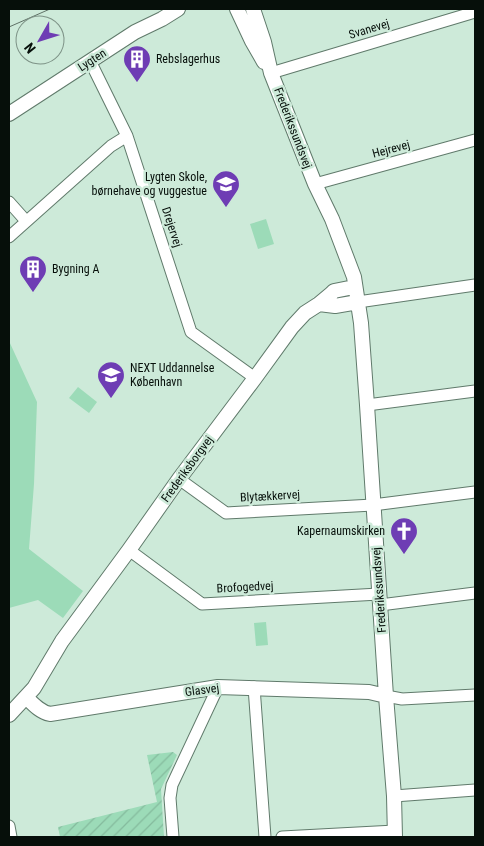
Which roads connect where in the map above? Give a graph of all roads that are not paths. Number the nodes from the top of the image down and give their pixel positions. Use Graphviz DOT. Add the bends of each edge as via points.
graph roads {
  1 [pos="178,9"];
  2 [pos="237,9"];
  3 [pos="253,9"];
  4 [pos="475,12"];
  5 [pos="90,61"];
  6 [pos="271,73"];
  7 [pos="9,114"];
  8 [pos="127,136"];
  9 [pos="475,140"];
  10 [pos="315,184"];
  11 [pos="9,202"];
  12 [pos="26,221"];
  13 [pos="9,236"];
  14 [pos="475,285"];
  15 [pos="356,301"];
  16 [pos="255,378"];
  17 [pos="475,391"];
  18 [pos="367,406"];
  19 [pos="179,479"];
  20 [pos="475,492"];
  21 [pos="373,505"];
  22 [pos="130,550"];
  23 [pos="475,593"];
  24 [pos="380,599"];
  25 [pos="62,641"];
  26 [pos="218,686"];
  27 [pos="254,687"];
  28 [pos="475,695"];
  29 [pos="386,696"];
  30 [pos="26,697"];
  31 [pos="9,703"];
  32 [pos="9,715"];
  33 [pos="475,790"];
  34 [pos="394,796"];
  35 [pos="9,826"];
  36 [pos="395,834"];
  37 [pos="11,837"];
  38 [pos="174,837"];
  39 [pos="264,837"];
  40 [pos="282,837"];
  1 -- 5 [label="street, Lygten" via="134,32"];
  2 -- 6 [label="street, Frederikssundsvej"];
  3 -- 6 [label="street, Frederikssundsvej"];
  4 -- 6 [label="street, Svanevej"];
  5 -- 7 [label="street, Lygten"];
  5 -- 8 [label="street, Drejervej"];
  6 -- 10 [label="street, Frederikssundsvej"];
  8 -- 12 [label="street" via="111,146"];
  8 -- 16 [label="street, Drejervej" via="190,332"];
  9 -- 10 [label="street, Hejrevej"];
  10 -- 15 [label="street, Frederikssundsvej" via="354,275"];
  11 -- 12 [label="street"];
  12 -- 13 [label="street"];
  14 -- 15 [label="street"];
  15 -- 16 [label="street, Frederiksborgvej" via="335,306 319,304 298,318"];
  15 -- 18 [label="street, Frederikssundsvej"];
  16 -- 19 [label="street, Frederiksborgvej"];
  17 -- 18 [label="street"];
  18 -- 21 [label="street, Frederikssundsvej"];
  19 -- 21 [label="street, Blytækkervej" via="226,513"];
  19 -- 22 [label="street, Frederiksborgvej"];
  20 -- 21 [label="street, Blytækkervej"];
  21 -- 24 [label="street, Frederikssundsvej"];
  22 -- 24 [label="street, Brofogedvej" via="202,604"];
  22 -- 25 [label="street, Frederiksborgvej"];
  23 -- 24 [label="street, Brofogedvej"];
  24 -- 29 [label="street, Frederikssundsvej"];
  25 -- 30 [label="street, Frederiksborgvej"];
  25 -- 31 [label="street, Frederiksborgvej"];
  26 -- 27 [label="street, Glasvej"];
  26 -- 30 [label="street, Glasvej" via="50,714 40,710"];
  26 -- 38 [label="street" via="172,785"];
  27 -- 29 [label="street, Glasvej" via="369,692"];
  27 -- 39 [label="street"];
  28 -- 29 [label="street" via="402,699"];
  29 -- 34 [label="street, Frederikssundsvej"];
  30 -- 32 [label="street, Frederiksborgvej"];
  33 -- 34 [label="street"];
  34 -- 36 [label="street, Frederikssundsvej"];
  35 -- 37 [label="street"];
  36 -- 40 [label="street"];
}
